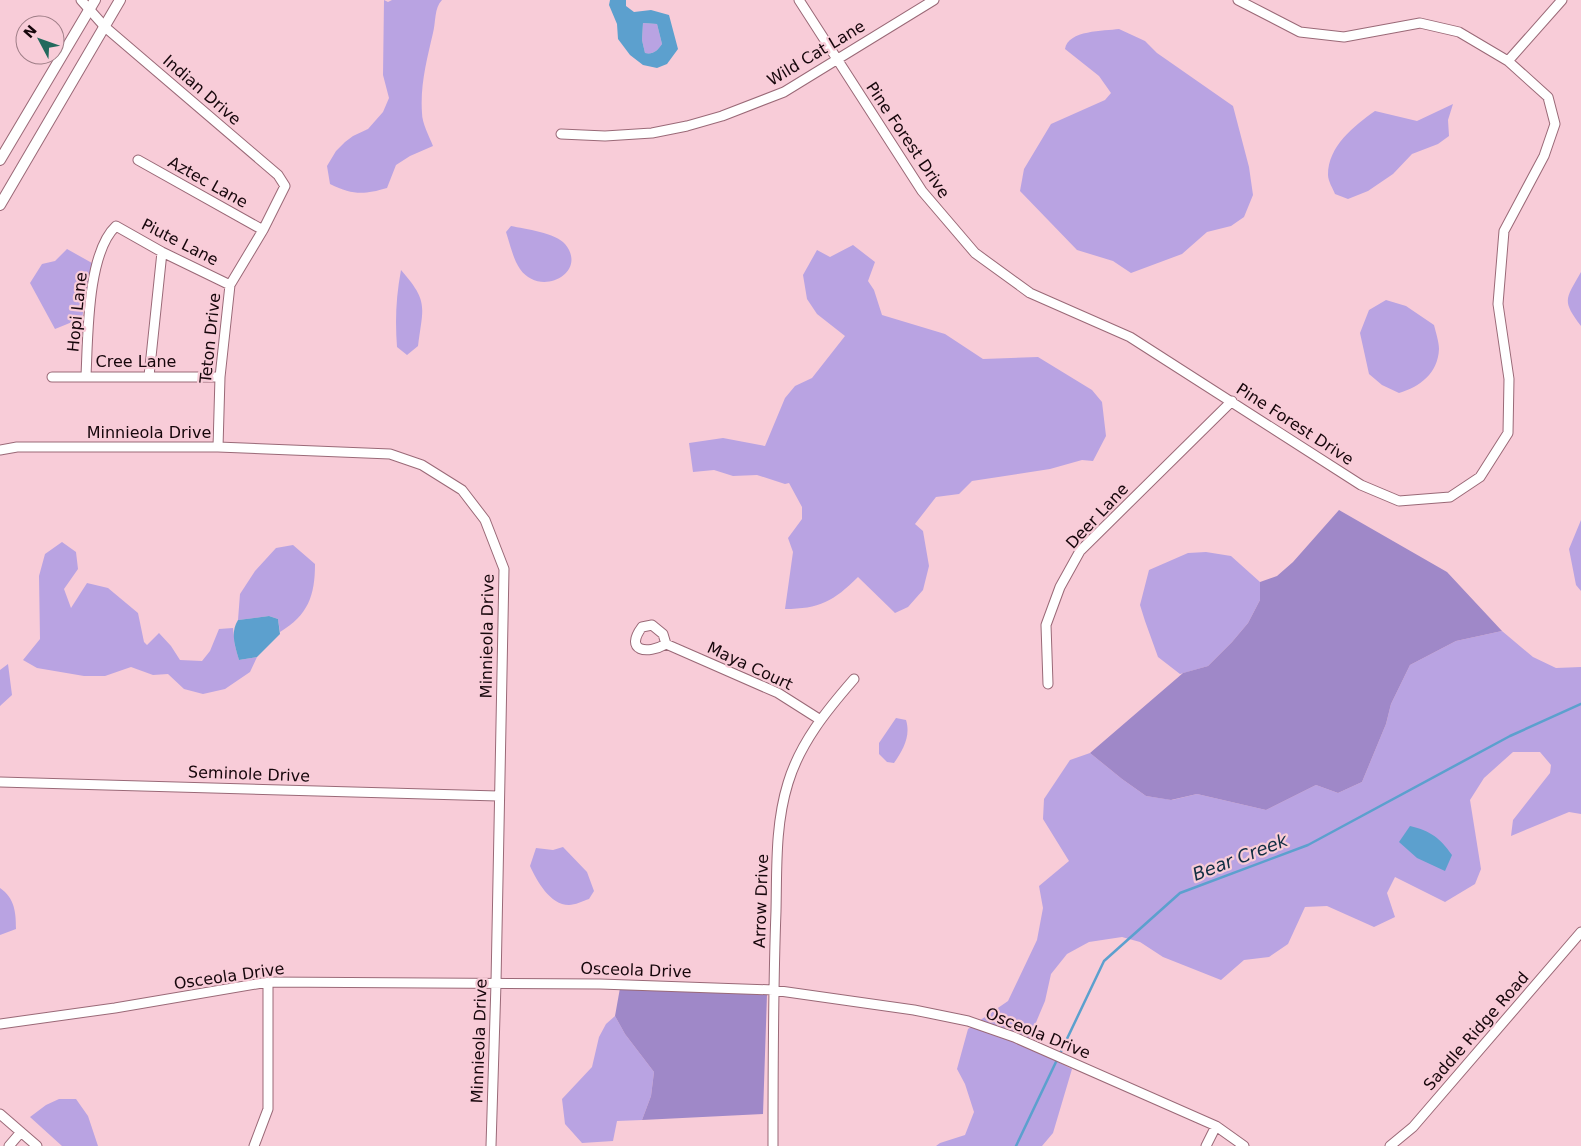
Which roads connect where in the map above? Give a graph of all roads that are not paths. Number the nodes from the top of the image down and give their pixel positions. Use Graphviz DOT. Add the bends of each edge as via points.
graph roads {
  1 [pos="81,0"];
  2 [pos="120,0"];
  3 [pos="799,0"];
  4 [pos="934,0"];
  5 [pos="1238,0"];
  6 [pos="1562,0"];
  7 [pos="93,4"];
  8 [pos="105,27"];
  9 [pos="836,59"];
  10 [pos="1508,61"];
  11 [pos="561,134"];
  12 [pos="0,160"];
  13 [pos="138,160"];
  14 [pos="285,186"];
  15 [pos="0,205"];
  16 [pos="116,226"];
  17 [pos="263,230"];
  18 [pos="162,252"];
  19 [pos="230,285"];
  20 [pos="86,376"];
  21 [pos="149,376"];
  22 [pos="52,377"];
  23 [pos="220,377"];
  24 [pos="1232,401"];
  25 [pos="218,447"];
  26 [pos="0,450"];
  27 [pos="666,644"];
  28 [pos="854,679"];
  29 [pos="1048,684"];
  30 [pos="820,719"];
  31 [pos="0,782"];
  32 [pos="498,796"];
  33 [pos="1581,932"];
  34 [pos="268,982"];
  35 [pos="496,983"];
  36 [pos="773,990"];
  37 [pos="0,1024"];
  38 [pos="0,1114"];
  39 [pos="1216,1126"];
  40 [pos="21,1132"];
  41 [pos="9,1146"];
  42 [pos="37,1146"];
  43 [pos="254,1146"];
  44 [pos="491,1146"];
  45 [pos="773,1146"];
  46 [pos="1206,1146"];
  47 [pos="1244,1146"];
  48 [pos="1390,1146"];
  1 -- 7 [label="street, Indian Drive"];
  2 -- 8 [label="main road"];
  3 -- 9 [label="street, Pine Forest Drive"];
  4 -- 9 [label="street, Wild Cat Lane"];
  5 -- 10 [label="street" via="1300,32 1344,37 1420,23 1459,32"];
  6 -- 10 [label="street"];
  7 -- 8 [label="street, Indian Drive"];
  7 -- 12 [label="main road"];
  8 -- 14 [label="street, Indian Drive" via="278,174"];
  8 -- 15 [label="main road"];
  9 -- 11 [label="street, Wild Cat Lane" via="784,92 688,126 610,136"];
  9 -- 24 [label="street, Pine Forest Drive" via="922,192 975,253 1030,293 1130,337"];
  10 -- 24 [label="street, Pine Forest Drive" via="1548,97 1555,124 1544,156 1504,231 1498,304 1509,380 1508,433 1480,477 1450,498 1399,501 1361,485"];
  13 -- 17 [label="street, Aztec Lane"];
  14 -- 17 [label="street, Teton Drive"];
  16 -- 18 [label="street, Piute Lane"];
  16 -- 20 [label="street, Hopi Lane" via="109,233 95,269"];
  17 -- 19 [label="street, Teton Drive"];
  18 -- 19 [label="street, Piute Lane"];
  18 -- 21 [label="street"];
  19 -- 23 [label="street, Teton Drive"];
  20 -- 21 [label="street, Cree Lane"];
  20 -- 22 [label="street, Cree Lane"];
  21 -- 23 [label="street, Cree Lane"];
  23 -- 25 [label="street, Teton Drive"];
  24 -- 29 [label="street, Deer Lane" via="1080,551 1060,586 1046,625"];
  25 -- 26 [label="street, Minnieola Drive" via="17,447"];
  25 -- 32 [label="street, Minnieola Drive" via="390,454 422,464 462,490 485,520 504,569"];
  27 -- 30 [label="street, Maya Court" via="778,693"];
  28 -- 30 [label="street, Arrow Drive"];
  30 -- 36 [label="street, Arrow Drive" via="788,783 778,835"];
  31 -- 32 [label="street, Seminole Drive"];
  32 -- 35 [label="street, Minnieola Drive"];
  33 -- 48 [label="street, Saddle Ridge Road" via="1413,1127"];
  34 -- 35 [label="street, Osceola Drive"];
  34 -- 37 [label="street, Osceola Drive"];
  34 -- 43 [label="street" via="268,1109"];
  35 -- 36 [label="street, Osceola Drive"];
  35 -- 44 [label="street, Minnieola Drive"];
  36 -- 39 [label="street, Osceola Drive" via="968,1021 1014,1037"];
  36 -- 45 [label="street, Arrow Drive"];
  38 -- 40 [label="street"];
  39 -- 46 [label="street"];
  39 -- 47 [label="street, Osceola Drive"];
  40 -- 41 [label="street"];
  40 -- 42 [label="street"];
}
